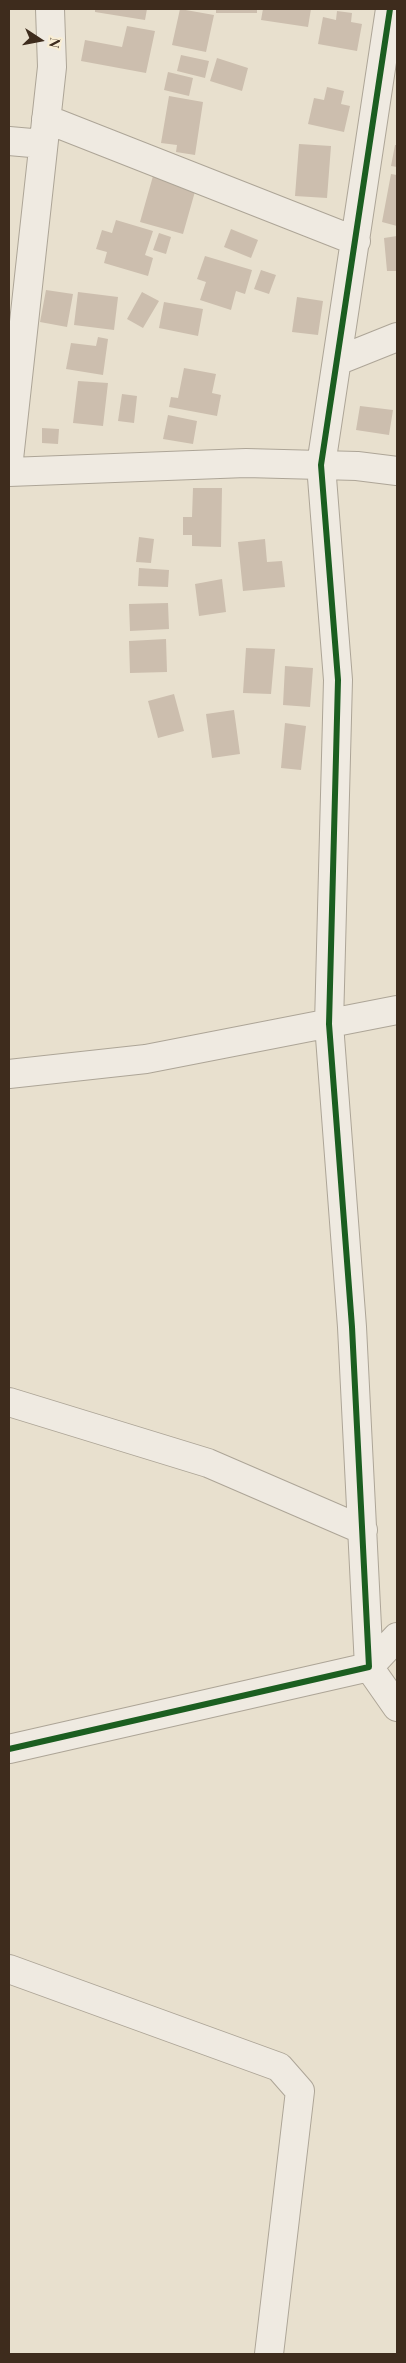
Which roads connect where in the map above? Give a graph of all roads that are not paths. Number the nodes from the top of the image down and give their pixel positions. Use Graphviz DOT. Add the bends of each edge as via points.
graph roads {
  1 [pos="50,9"];
  2 [pos="386,10"];
  3 [pos="45,131"];
  4 [pos="9,141"];
  5 [pos="356,241"];
  6 [pos="397,337"];
  7 [pos="337,361"];
  8 [pos="9,459"];
  9 [pos="320,465"];
  10 [pos="397,471"];
  11 [pos="9,472"];
  12 [pos="397,1010"];
  13 [pos="329,1024"];
  14 [pos="9,1074"];
  15 [pos="9,1402"];
  16 [pos="363,1530"];
  17 [pos="397,1638"];
  18 [pos="369,1667"];
  19 [pos="397,1707"];
  20 [pos="9,1749"];
  21 [pos="9,1969"];
  22 [pos="269,2354"];
  1 -- 3 [label="street" via="52,67"];
  2 -- 5 [label="street"];
  3 -- 4 [label="street"];
  3 -- 5 [label="street"];
  3 -- 8 [label="street"];
  5 -- 7 [label="street"];
  6 -- 7 [label="street"];
  7 -- 9 [label="street"];
  9 -- 10 [label="street"];
  9 -- 11 [label="street" via="246,463"];
  9 -- 13 [label="street" via="338,680"];
  12 -- 13 [label="street"];
  13 -- 14 [label="street" via="146,1059"];
  13 -- 16 [label="street" via="352,1327"];
  15 -- 16 [label="street" via="208,1463"];
  16 -- 18 [label="street"];
  17 -- 18 [label="street"];
  18 -- 19 [label="street"];
  18 -- 20 [label="street"];
  21 -- 22 [label="street" via="280,2067 300,2091"];
}
